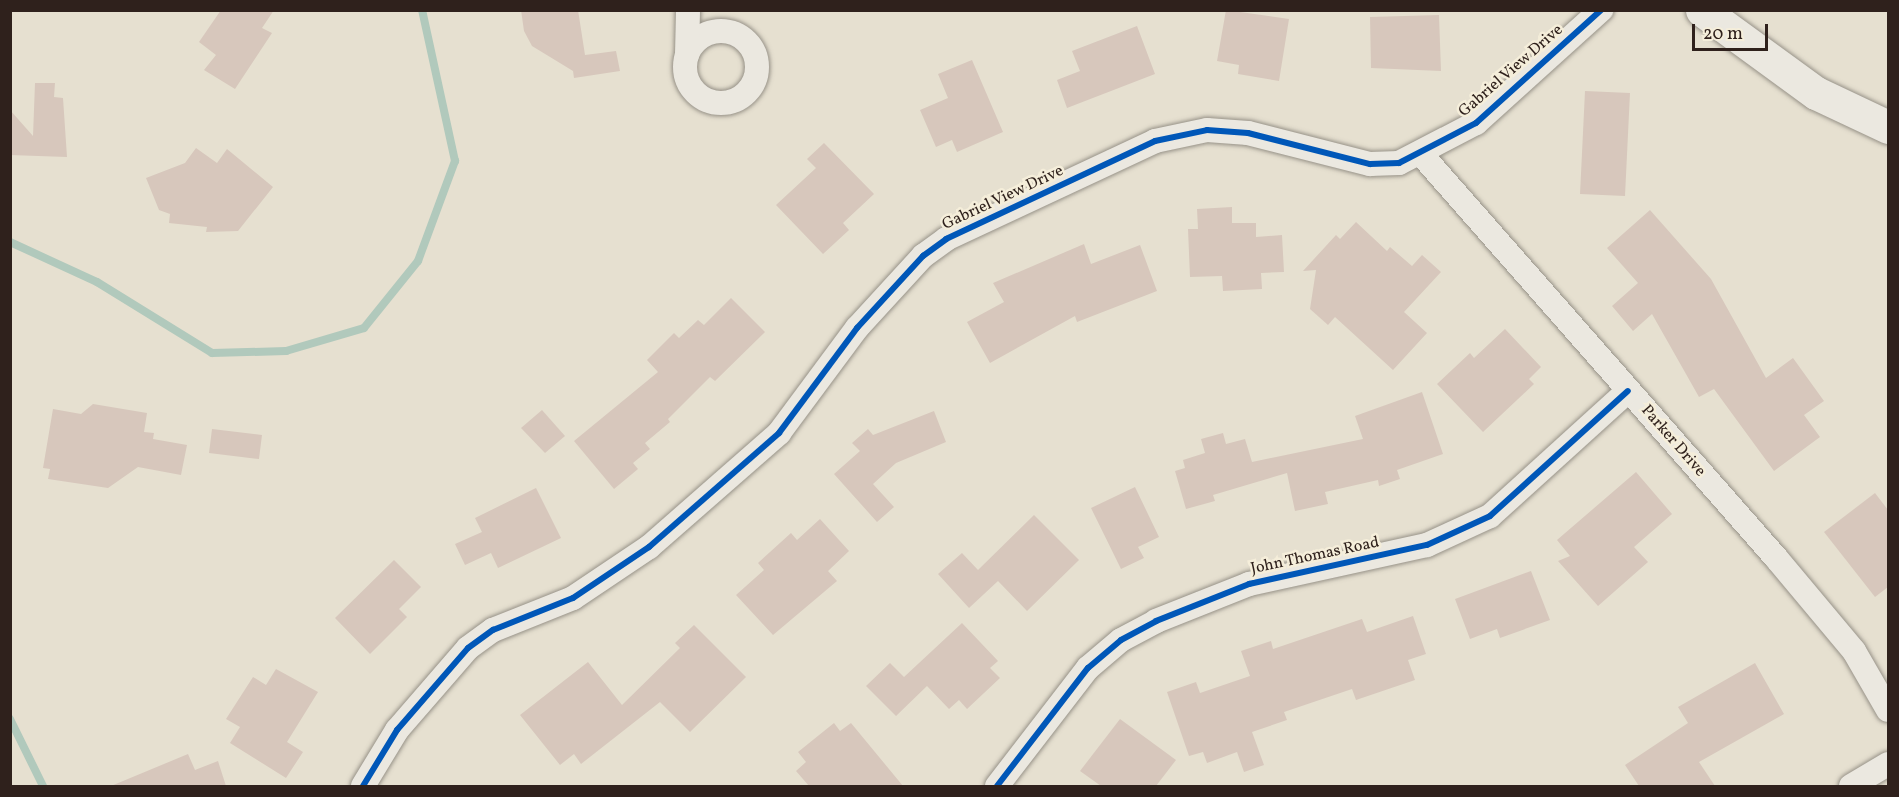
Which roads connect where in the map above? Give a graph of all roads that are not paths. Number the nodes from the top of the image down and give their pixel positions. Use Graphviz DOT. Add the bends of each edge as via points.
graph roads {
  1 [pos="688,10"];
  2 [pos="1601,10"];
  3 [pos="1702,10"];
  4 [pos="687,55"];
  5 [pos="1888,127"];
  6 [pos="1421,154"];
  7 [pos="1628,391"];
  8 [pos="1888,710"];
  9 [pos="1888,764"];
  10 [pos="363,786"];
  11 [pos="998,786"];
  12 [pos="1851,786"];
  1 -- 4 [label="street"];
  2 -- 6 [label="street, Gabriel View Drive" via="1476,123"];
  3 -- 5 [label="street" via="1808,88"];
  6 -- 7 [label="street, Parker Drive"];
  6 -- 10 [label="street, Gabriel View Drive" via="1400,163 1370,164 1248,133 1207,130 1155,141 946,239 923,256 858,328 779,434 650,547 573,598 493,630 468,648 396,730"];
  7 -- 8 [label="street, Parker Drive" via="1854,651"];
  7 -- 11 [label="street, John Thomas Road" via="1490,516 1427,545 1249,584 1156,621 1121,640 1088,668"];
  9 -- 12 [label="street"];
}
